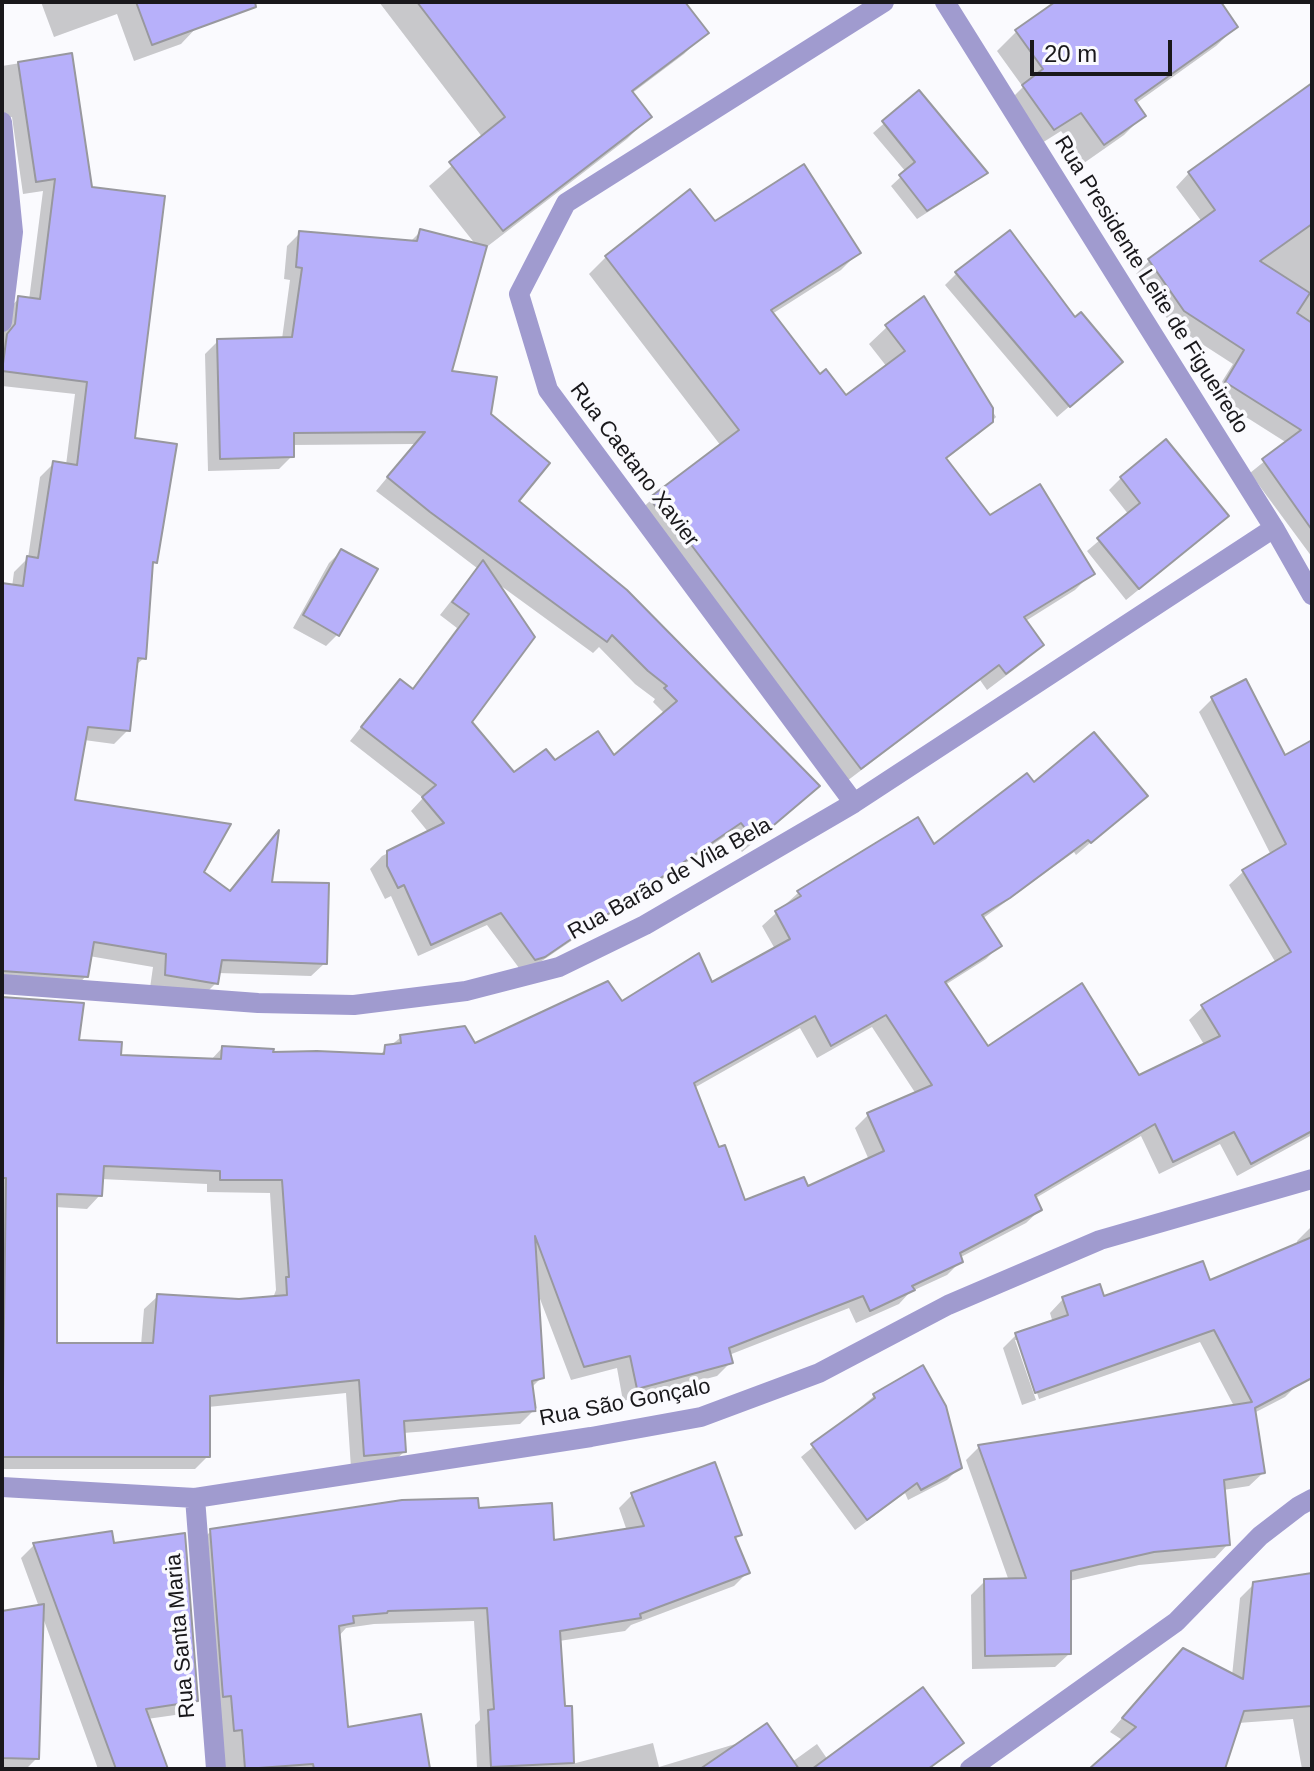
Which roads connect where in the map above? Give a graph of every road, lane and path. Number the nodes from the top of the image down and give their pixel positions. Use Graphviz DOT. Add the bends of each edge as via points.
graph roads {
  1 [pos="884,2"];
  2 [pos="945,2"];
  3 [pos="2,122"];
  4 [pos="2,322"];
  5 [pos="1274,528"];
  6 [pos="1312,595"];
  7 [pos="854,803"];
  8 [pos="2,984"];
  9 [pos="1312,1179"];
  10 [pos="2,1487"];
  11 [pos="195,1498"];
  12 [pos="1312,1499"];
  13 [pos="216,1769"];
  14 [pos="970,1769"];
  1 -- 7 [label="street, Rua Caetano Xavier" via="566,203 519,294 548,390"];
  2 -- 5 [label="street, Rua Presidente Leite de Figueiredo"];
  3 -- 4 [label="street" via="13,232"];
  5 -- 6 [label="street, Rua Presidente Leite de Figueiredo"];
  5 -- 7 [label="street, Rua Barão de Vila Bela"];
  7 -- 8 [label="street, Rua Barão de Vila Bela" via="645,925 559,967 466,991 354,1005"];
  9 -- 11 [label="street, Rua São Gonçalo" via="1100,1240 948,1305 819,1373 701,1417"];
  10 -- 11 [label="street, Rua São Gonçalo"];
  11 -- 13 [label="street, Rua Santa Maria"];
  12 -- 14 [label="street" via="1260,1536 1176,1622"];
}
